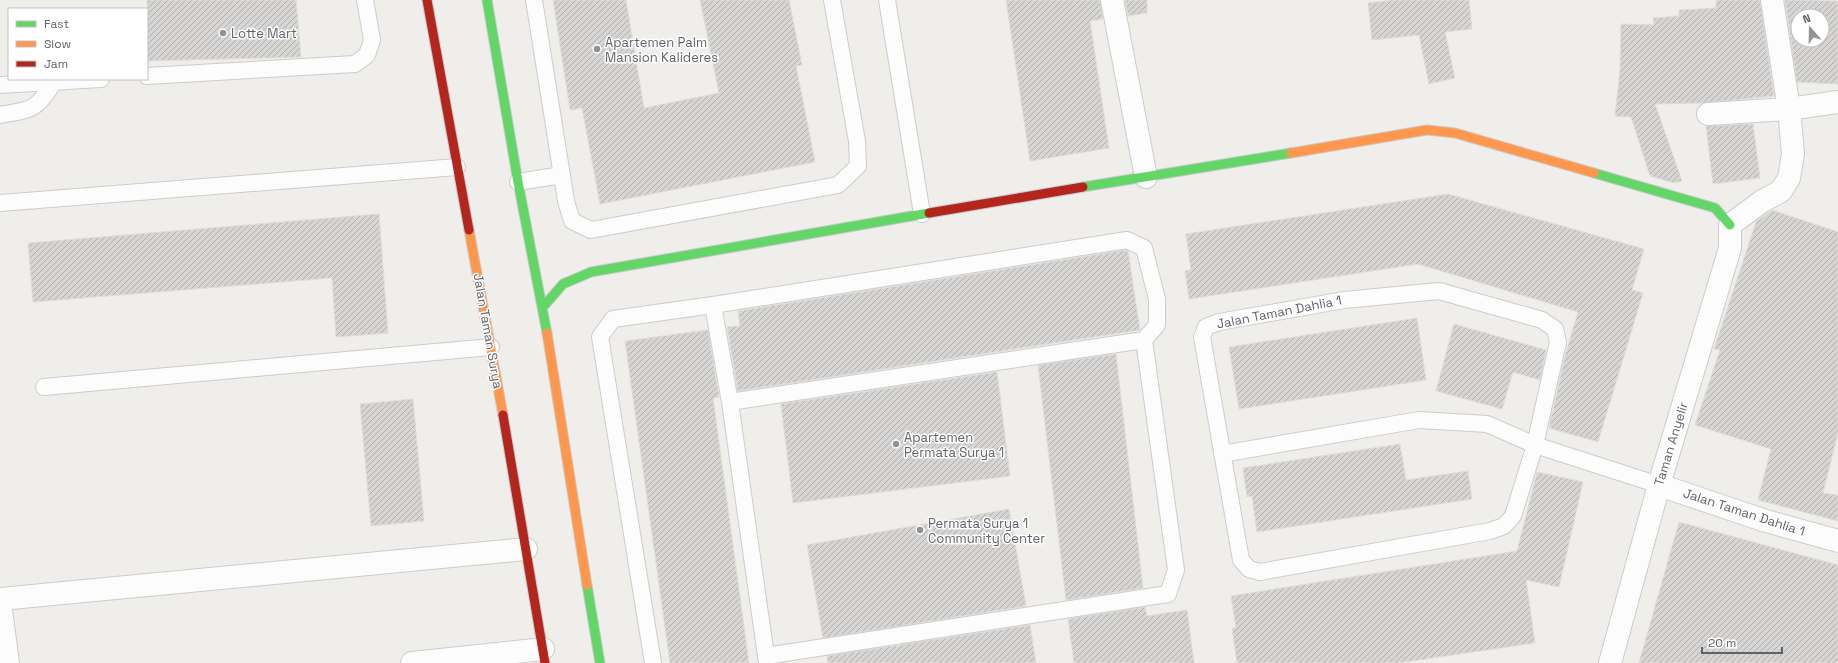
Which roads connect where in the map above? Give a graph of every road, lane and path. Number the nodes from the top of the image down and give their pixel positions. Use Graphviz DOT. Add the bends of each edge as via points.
graph roads {
  1 [pos="365,0"];
  2 [pos="427,0"];
  3 [pos="486,0"];
  4 [pos="534,0"];
  5 [pos="832,0"];
  6 [pos="887,0"];
  7 [pos="1112,0"];
  8 [pos="1772,0"];
  9 [pos="148,76"];
  10 [pos="85,80"];
  11 [pos="54,82"];
  12 [pos="0,85"];
  13 [pos="1838,102"];
  14 [pos="1789,109"];
  15 [pos="1708,114"];
  16 [pos="0,115"];
  17 [pos="457,167"];
  18 [pos="562,175"];
  19 [pos="1146,177"];
  20 [pos="518,182"];
  21 [pos="0,203"];
  22 [pos="922,214"];
  23 [pos="1730,225"];
  24 [pos="713,305"];
  25 [pos="543,307"];
  26 [pos="1144,340"];
  27 [pos="491,347"];
  28 [pos="44,387"];
  29 [pos="730,402"];
  30 [pos="1535,445"];
  31 [pos="1222,454"];
  32 [pos="1659,485"];
  33 [pos="1838,541"];
  34 [pos="526,549"];
  35 [pos="0,599"];
  36 [pos="0,603"];
  37 [pos="544,656"];
  38 [pos="766,660"];
  39 [pos="8,663"];
  40 [pos="412,663"];
  41 [pos="600,663"];
  42 [pos="653,663"];
  43 [pos="1610,663"];
  1 -- 9 [label="lane" via="372,40 367,55 355,64"];
  2 -- 17 [label="street, Jalan Taman Surya"];
  3 -- 20 [label="street"];
  4 -- 18 [label="lane"];
  5 -- 18 [label="lane" via="857,141 858,166 838,185 591,230 572,220"];
  6 -- 22 [label="lane"];
  7 -- 19 [label="street"];
  8 -- 14 [label="street"];
  10 -- 11 [label="lane"];
  11 -- 12 [label="lane"];
  11 -- 16 [label="lane" via="40,102 30,110"];
  13 -- 14 [label="street"];
  14 -- 15 [label="street"];
  14 -- 23 [label="street" via="1793,154 1789,178 1781,191"];
  17 -- 21 [label="lane"];
  17 -- 27 [label="street, Jalan Taman Surya"];
  18 -- 20 [label="lane"];
  19 -- 22 [label="street"];
  19 -- 23 [label="street" via="1427,130 1455,133 1715,208"];
  20 -- 25 [label="street"];
  22 -- 25 [label="street" via="591,272 563,284"];
  23 -- 32 [label="street, Taman Anyelir" via="1730,248"];
  24 -- 26 [label="lane" via="1127,240 1144,248 1157,299 1158,325"];
  24 -- 29 [label="lane"];
  24 -- 42 [label="lane" via="614,319 600,337"];
  25 -- 41 [label="street"];
  26 -- 29 [label="lane"];
  26 -- 38 [label="lane" via="1176,570 1168,594"];
  27 -- 28 [label="lane"];
  27 -- 34 [label="street, Jalan Taman Surya"];
  29 -- 38 [label="lane"];
  30 -- 31 [label="lane, Jalan Taman Dahlia 1" via="1487,424 1419,420"];
  30 -- 31 [label="lane" via="1513,516 1504,526 1490,531 1260,572 1249,569 1242,560"];
  30 -- 31 [label="lane, Jalan Taman Dahlia 1" via="1558,342 1555,329 1542,320 1439,291 1344,300 1219,322 1206,327 1202,337"];
  30 -- 32 [label="lane, Jalan Taman Dahlia 1"];
  32 -- 33 [label="street, Jalan Taman Dahlia 1" via="1766,521"];
  32 -- 43 [label="street, Taman Anyelir"];
  34 -- 35 [label="street"];
  34 -- 37 [label="street, Jalan Taman Surya"];
  36 -- 39 [label="street"];
  37 -- 40 [label="street"];
}
